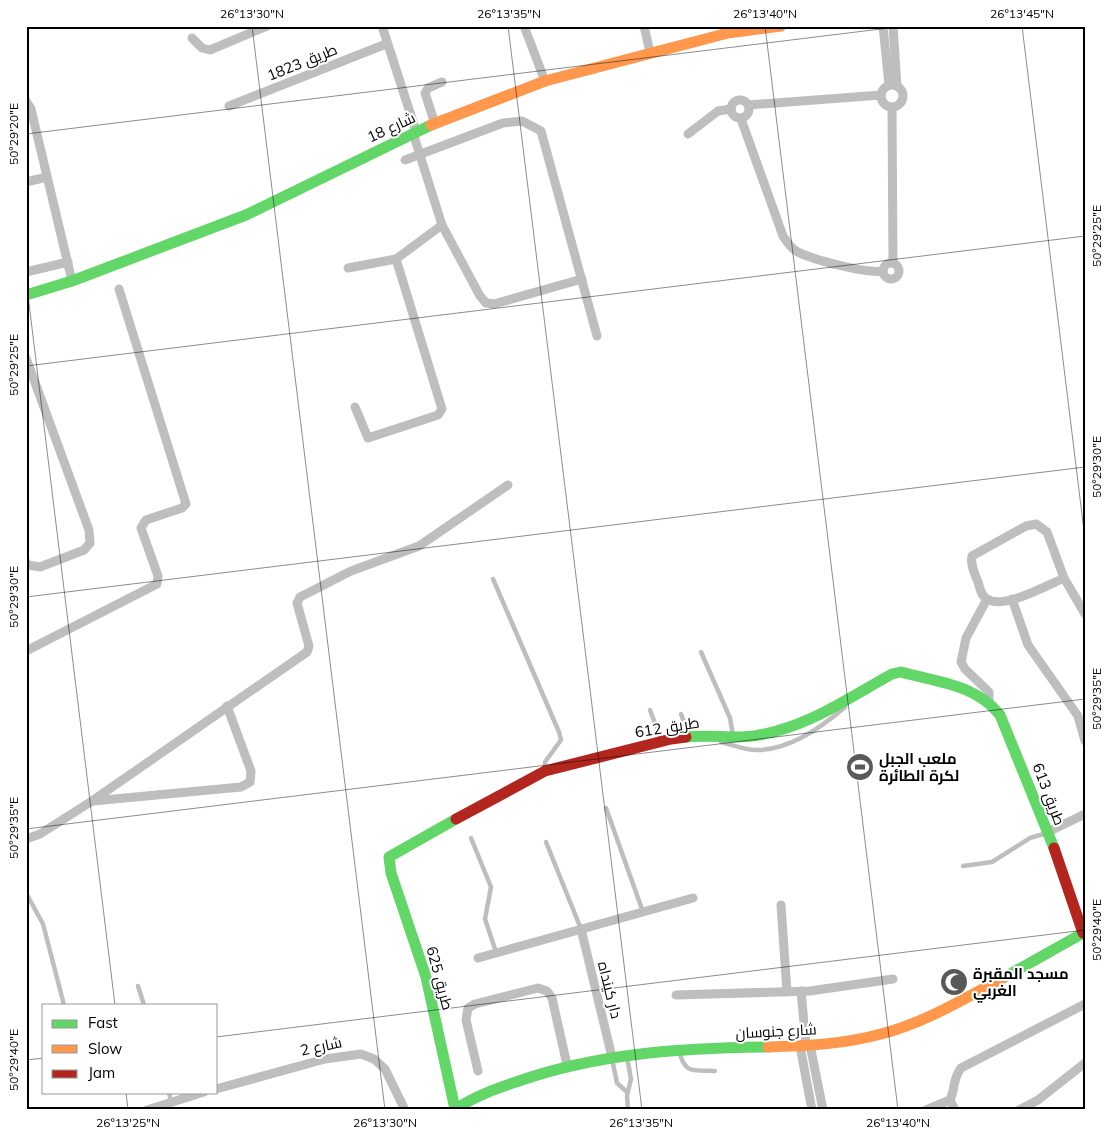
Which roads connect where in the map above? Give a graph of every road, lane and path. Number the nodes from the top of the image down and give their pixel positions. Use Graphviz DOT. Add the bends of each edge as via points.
graph roads {
  1 [pos="267,26"];
  2 [pos="524,26"];
  3 [pos="644,26"];
  4 [pos="781,26"];
  5 [pos="883,26"];
  6 [pos="893,26"];
  7 [pos="384,27"];
  8 [pos="727,30"];
  9 [pos="192,38"];
  10 [pos="386,44"];
  11 [pos="650,52"];
  12 [pos="545,81"];
  13 [pos="442,82"];
  14 [pos="893,86"];
  15 [pos="881,95"];
  16 [pos="26,101"];
  17 [pos="748,105"];
  18 [pos="229,106"];
  19 [pos="892,107"];
  20 [pos="731,109"];
  21 [pos="741,118"];
  22 [pos="435,124"];
  23 [pos="415,132"];
  24 [pos="688,134"];
  25 [pos="420,154"];
  26 [pos="405,160"];
  27 [pos="47,177"];
  28 [pos="26,182"];
  29 [pos="442,225"];
  30 [pos="396,259"];
  31 [pos="68,262"];
  32 [pos="893,263"];
  33 [pos="348,268"];
  34 [pos="883,271"];
  35 [pos="26,272"];
  36 [pos="582,279"];
  37 [pos="72,281"];
  38 [pos="119,289"];
  39 [pos="26,295"];
  40 [pos="597,336"];
  41 [pos="26,358"];
  42 [pos="36,387"];
  43 [pos="26,391"];
  44 [pos="355,407"];
  45 [pos="508,486"];
  46 [pos="26,562"];
  47 [pos="1064,578"];
  48 [pos="493,579"];
  49 [pos="987,599"];
  50 [pos="1012,599"];
  51 [pos="1085,614"];
  52 [pos="26,651"];
  53 [pos="701,652"];
  54 [pos="959,686"];
  55 [pos="864,689"];
  56 [pos="989,702"];
  57 [pos="227,706"];
  58 [pos="650,710"];
  59 [pos="681,714"];
  60 [pos="689,736"];
  61 [pos="703,736"];
  62 [pos="733,736"];
  63 [pos="662,741"];
  64 [pos="1085,741"];
  65 [pos="545,771"];
  66 [pos="92,801"];
  67 [pos="606,808"];
  68 [pos="1085,814"];
  69 [pos="1048,832"];
  70 [pos="472,838"];
  71 [pos="26,839"];
  72 [pos="546,842"];
  73 [pos="390,857"];
  74 [pos="963,866"];
  75 [pos="26,892"];
  76 [pos="693,898"];
  77 [pos="780,905"];
  78 [pos="644,912"];
  79 [pos="581,929"];
  80 [pos="1084,933"];
  81 [pos="496,953"];
  82 [pos="478,958"];
  83 [pos="893,979"];
  84 [pos="138,986"];
  85 [pos="801,991"];
  86 [pos="787,992"];
  87 [pos="676,995"];
  88 [pos="64,1004"];
  89 [pos="144,1004"];
  90 [pos="1085,1004"];
  91 [pos="805,1045"];
  92 [pos="679,1050"];
  93 [pos="627,1056"];
  94 [pos="612,1058"];
  95 [pos="1085,1063"];
  96 [pos="567,1065"];
  97 [pos="478,1071"];
  98 [pos="715,1071"];
  99 [pos="218,1088"];
  100 [pos="627,1092"];
  101 [pos="169,1094"];
  102 [pos="197,1094"];
  103 [pos="950,1100"];
  104 [pos="171,1102"];
  105 [pos="454,1109"];
  106 [pos="147,1110"];
  107 [pos="405,1110"];
  108 [pos="628,1110"];
  109 [pos="812,1110"];
  110 [pos="823,1110"];
  111 [pos="926,1110"];
  112 [pos="955,1110"];
  113 [pos="1019,1110"];
  1 -- 9 [label="street" via="210,50 202,48"];
  2 -- 12 [label="street"];
  3 -- 11 [label="street"];
  4 -- 8 [label="street, شارع 18"];
  5 -- 14 [label="street"];
  6 -- 14 [label="street"];
  7 -- 10 [label="street"];
  8 -- 11 [label="street, شارع 18"];
  10 -- 18 [label="street, طريق 1823"];
  10 -- 23 [label="street"];
  11 -- 12 [label="street, شارع 18"];
  12 -- 22 [label="street, شارع 18"];
  13 -- 22 [label="street" via="425,92"];
  14 -- 15 [label="street" via="883,89"];
  14 -- 19 [label="street" via="902,92 902,100"];
  15 -- 17 [label="street"];
  15 -- 19 [label="street" via="883,102"];
  16 -- 27 [label="street" via="31,109"];
  17 -- 20 [label="street" via="743,100 736,100"];
  17 -- 21 [label="street" via="748,114"];
  19 -- 32 [label="street"];
  20 -- 21 [label="street" via="735,117"];
  20 -- 24 [label="street" via="718,111"];
  21 -- 34 [label="street" via="783,236 790,246 806,255 867,272"];
  22 -- 23 [label="street, شارع 18"];
  23 -- 25 [label="street"];
  23 -- 37 [label="street, شارع 18" via="246,215"];
  25 -- 26 [label="street"];
  25 -- 29 [label="street"];
  25 -- 36 [label="street" via="503,123 522,121 541,131"];
  27 -- 28 [label="street"];
  27 -- 31 [label="street"];
  29 -- 30 [label="street"];
  29 -- 36 [label="street" via="486,303 494,304"];
  30 -- 33 [label="street"];
  30 -- 44 [label="street" via="442,410 438,415 368,438"];
  31 -- 35 [label="street"];
  31 -- 37 [label="street"];
  32 -- 34 [label="street" via="886,264"];
  32 -- 34 [label="street" via="900,271 897,278 890,279"];
  36 -- 40 [label="street"];
  37 -- 39 [label="street, شارع 18"];
  38 -- 52 [label="street" via="186,504 142,523 158,584"];
  41 -- 42 [label="street"];
  42 -- 43 [label="street"];
  42 -- 46 [label="street" via="89,530 90,543 84,550 40,567"];
  45 -- 57 [label="street" via="419,546 351,571 300,597 297,603 309,646 307,652"];
  47 -- 49 [label="street" via="1047,532 1039,525 1029,525 972,556 972,565"];
  47 -- 50 [label="street"];
  47 -- 51 [label="street"];
  48 -- 65 [label="lane" via="560,732 561,740 544,762"];
  49 -- 50 [label="street"];
  49 -- 56 [label="street" via="966,638 961,662 989,692"];
  50 -- 64 [label="street" via="1032,652 1078,716"];
  53 -- 62 [label="lane" via="730,718"];
  54 -- 55 [label="street, طريق 612" via="901,672"];
  54 -- 56 [label="street, طريق 613"];
  55 -- 61 [label="lane" via="827,723 787,744 759,750"];
  55 -- 62 [label="street, طريق 612" via="791,728 756,736"];
  56 -- 69 [label="street, طريق 613" via="1006,726"];
  57 -- 66 [label="street"];
  57 -- 66 [label="street" via="251,771 250,782 241,787"];
  58 -- 63 [label="lane"];
  59 -- 60 [label="lane"];
  60 -- 61 [label="street, طريق 612"];
  60 -- 63 [label="street, طريق 612"];
  61 -- 62 [label="street, طريق 612"];
  63 -- 65 [label="street, طريق 612"];
  65 -- 73 [label="street, طريق 612"];
  66 -- 71 [label="street" via="40,834"];
  67 -- 78 [label="lane"];
  68 -- 69 [label="street"];
  69 -- 74 [label="lane" via="1030,838 992,862"];
  69 -- 80 [label="street, طريق 613"];
  70 -- 81 [label="lane" via="491,887 485,919"];
  72 -- 79 [label="lane"];
  73 -- 105 [label="street, طريق 625" via="391,872 426,977"];
  75 -- 88 [label="lane" via="43,924"];
  76 -- 78 [label="street"];
  77 -- 86 [label="street"];
  78 -- 79 [label="street"];
  79 -- 81 [label="street"];
  79 -- 94 [label="street, دار كينداه"];
  80 -- 91 [label="street, شارع جنوسان" via="916,1022 873,1036"];
  81 -- 82 [label="street"];
  83 -- 85 [label="street"];
  84 -- 89 [label="lane"];
  85 -- 86 [label="street"];
  85 -- 91 [label="street"];
  86 -- 87 [label="street"];
  90 -- 103 [label="street" via="961,1068 954,1077 954,1092"];
  91 -- 92 [label="street, شارع جنوسان"];
  91 -- 109 [label="street"];
  91 -- 110 [label="street"];
  92 -- 93 [label="street, شارع جنوسان"];
  92 -- 98 [label="lane" via="682,1065 686,1068"];
  93 -- 94 [label="street, شارع جنوسان"];
  93 -- 100 [label="lane" via="631,1079"];
  94 -- 96 [label="street, شارع جنوسان"];
  94 -- 100 [label="lane" via="617,1083"];
  95 -- 113 [label="street" via="1038,1100"];
  96 -- 97 [label="street" via="552,998 547,991 538,988 468,1008 466,1020"];
  96 -- 105 [label="street, شارع جنوسان" via="482,1094"];
  99 -- 107 [label="street, شارع 2" via="325,1058 361,1054 385,1069"];
  100 -- 108 [label="lane"];
  101 -- 104 [label="lane"];
  102 -- 104 [label="street"];
  103 -- 111 [label="street"];
  103 -- 112 [label="street"];
  104 -- 106 [label="street"];
}
